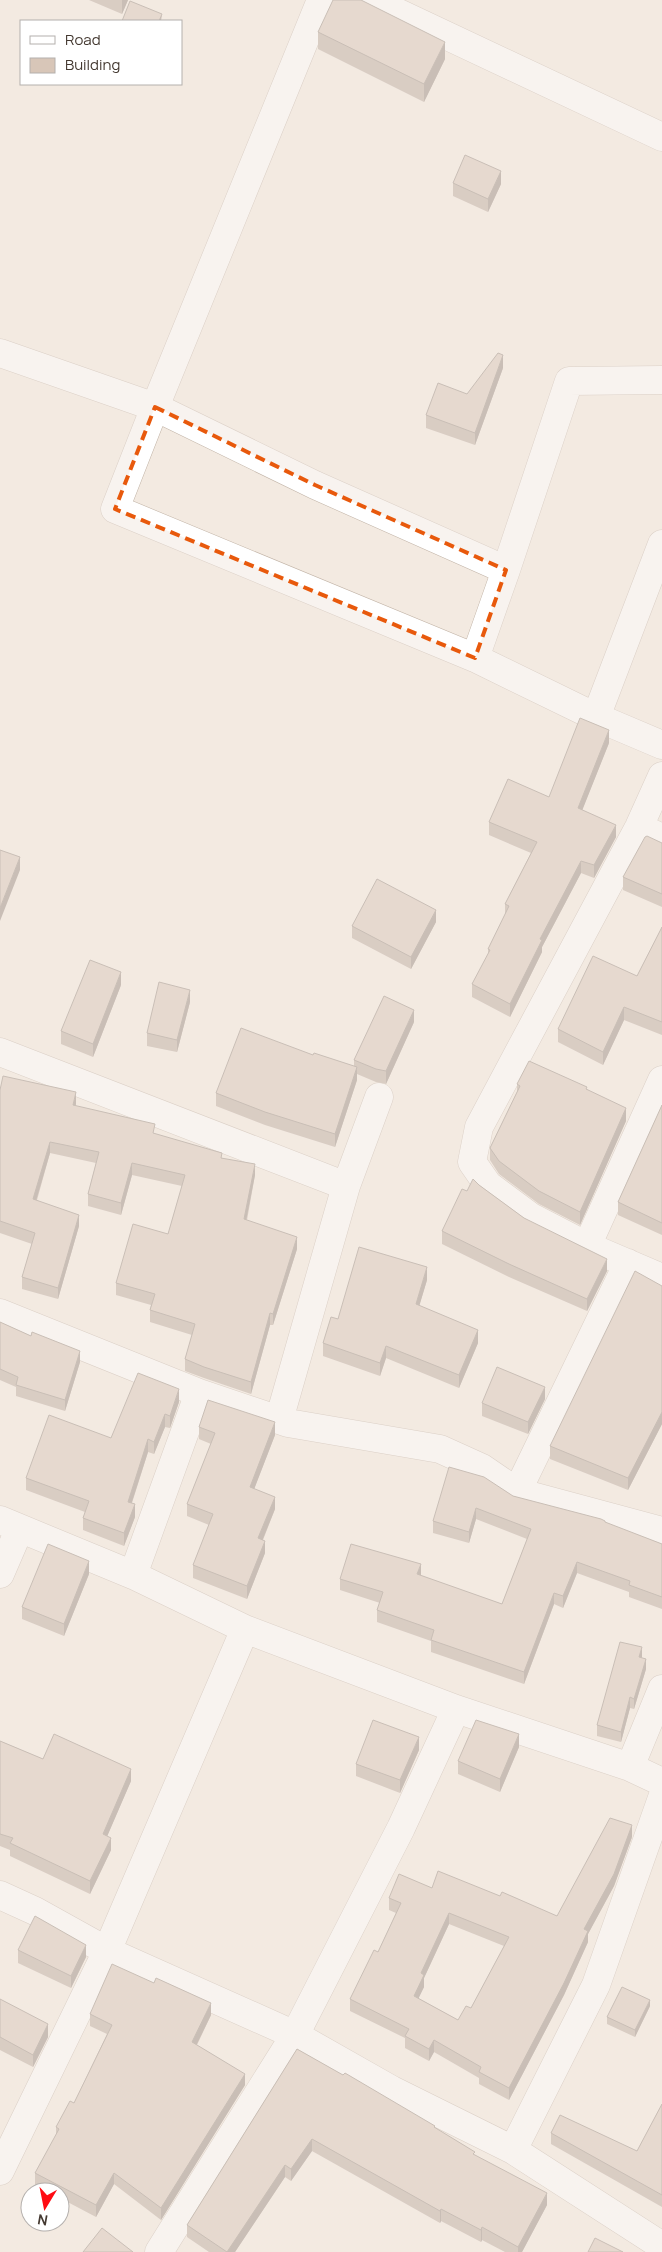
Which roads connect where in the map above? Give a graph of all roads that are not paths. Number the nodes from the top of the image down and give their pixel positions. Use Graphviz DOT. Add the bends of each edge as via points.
graph roads {
  1 [pos="321,0"];
  2 [pos="376,1"];
  3 [pos="662,137"];
  4 [pos="0,353"];
  5 [pos="662,380"];
  6 [pos="155,407"];
  7 [pos="662,544"];
  8 [pos="506,570"];
  9 [pos="475,658"];
  10 [pos="596,717"];
  11 [pos="662,745"];
  12 [pos="662,776"];
  13 [pos="650,832"];
  14 [pos="0,1052"];
  15 [pos="662,1080"];
  16 [pos="379,1097"];
  17 [pos="346,1186"];
  18 [pos="586,1246"];
  19 [pos="628,1264"];
  20 [pos="662,1278"];
  21 [pos="0,1313"];
  22 [pos="199,1393"];
  23 [pos="279,1420"];
  24 [pos="517,1492"];
  25 [pos="10,1525"];
  26 [pos="662,1531"];
  27 [pos="0,1574"];
  28 [pos="133,1575"];
  29 [pos="245,1629"];
  30 [pos="662,1689"];
  31 [pos="456,1709"];
  32 [pos="630,1767"];
  33 [pos="662,1782"];
  34 [pos="662,1798"];
  35 [pos="0,1895"];
  36 [pos="107,1951"];
  37 [pos="295,2035"];
  38 [pos="513,2150"];
  39 [pos="0,2171"];
  40 [pos="662,2246"];
  41 [pos="159,2252"];
  1 -- 6 [label="street"];
  2 -- 3 [label="street"];
  4 -- 6 [label="street"];
  5 -- 8 [label="street" via="569,381"];
  6 -- 8 [label="street" via="314,485"];
  6 -- 9 [label="street" via="115,509"];
  7 -- 10 [label="street"];
  8 -- 9 [label="street"];
  9 -- 10 [label="street"];
  10 -- 11 [label="street"];
  12 -- 13 [label="street"];
  13 -- 18 [label="street" via="479,1127 472,1162 488,1185 531,1217"];
  14 -- 17 [label="street"];
  15 -- 18 [label="street"];
  16 -- 17 [label="street"];
  17 -- 23 [label="street"];
  18 -- 19 [label="street"];
  19 -- 20 [label="street"];
  19 -- 24 [label="street"];
  21 -- 22 [label="street"];
  22 -- 23 [label="street"];
  22 -- 28 [label="street"];
  23 -- 24 [label="street" via="440,1449 482,1468"];
  24 -- 26 [label="street"];
  25 -- 27 [label="street"];
  25 -- 28 [label="street"];
  28 -- 29 [label="street"];
  29 -- 31 [label="street"];
  29 -- 36 [label="street"];
  30 -- 32 [label="street"];
  31 -- 32 [label="street"];
  31 -- 37 [label="street" via="401,1828"];
  32 -- 33 [label="street"];
  34 -- 38 [label="street" via="596,1985"];
  35 -- 36 [label="street" via="35,1910"];
  36 -- 37 [label="street"];
  36 -- 39 [label="street"];
  37 -- 38 [label="street" via="392,2090"];
  37 -- 41 [label="street"];
  38 -- 40 [label="street"];
}
